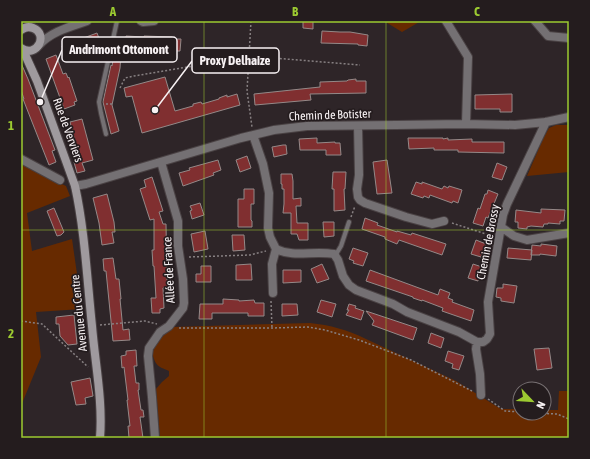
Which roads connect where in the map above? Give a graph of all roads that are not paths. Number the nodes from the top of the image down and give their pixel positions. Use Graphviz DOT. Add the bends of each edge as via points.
graph roads {
  1 [pos="86,21"];
  2 [pos="117,21"];
  3 [pos="141,21"];
  4 [pos="154,21"];
  5 [pos="446,21"];
  6 [pos="535,21"];
  7 [pos="23,27"];
  8 [pos="38,32"];
  9 [pos="54,33"];
  10 [pos="569,38"];
  11 [pos="37,47"];
  12 [pos="22,49"];
  13 [pos="37,81"];
  14 [pos="569,117"];
  15 [pos="546,122"];
  16 [pos="466,124"];
  17 [pos="358,126"];
  18 [pos="106,134"];
  19 [pos="253,135"];
  20 [pos="21,159"];
  21 [pos="161,162"];
  22 [pos="60,180"];
  23 [pos="75,186"];
  24 [pos="444,221"];
  25 [pos="349,222"];
  26 [pos="501,227"];
  27 [pos="569,233"];
  28 [pos="276,249"];
  29 [pos="335,256"];
  30 [pos="273,293"];
  31 [pos="477,342"];
  32 [pos="481,395"];
  33 [pos="100,438"];
  34 [pos="155,438"];
  1 -- 9 [label="street"];
  2 -- 18 [label="lane" via="99,102"];
  3 -- 4 [label="street"];
  5 -- 16 [label="street" via="468,57"];
  6 -- 10 [label="street" via="548,36"];
  7 -- 8 [label="street"];
  8 -- 9 [label="street"];
  8 -- 11 [label="street, Rue de Verviers" via="40,40"];
  9 -- 11 [label="street"];
  11 -- 12 [label="street" via="27,51"];
  11 -- 13 [label="street, Rue de Verviers" via="34,58"];
  12 -- 13 [label="street, Rue de Verviers"];
  13 -- 23 [label="street, Rue de Verviers"];
  14 -- 15 [label="street, Chemin de Botister"];
  15 -- 16 [label="street, Chemin de Botister" via="515,125"];
  15 -- 26 [label="street, Chemin de Brossy" via="506,204"];
  16 -- 17 [label="street, Chemin de Botister"];
  17 -- 19 [label="street, Chemin de Botister" via="307,126"];
  17 -- 24 [label="street" via="359,199 432,224"];
  19 -- 21 [label="street, Chemin de Botister"];
  19 -- 28 [label="street" via="269,193 268,228"];
  20 -- 22 [label="street"];
  21 -- 23 [label="street, Chemin de Botister"];
  21 -- 34 [label="street, Allée de France" via="178,221 184,303 183,308 149,348"];
  23 -- 33 [label="street, Avenue du Centre" via="86,261 97,372"];
  25 -- 29 [label="lane"];
  26 -- 27 [label="street" via="514,236 528,240"];
  26 -- 31 [label="street, Chemin de Brossy" via="488,302 490,334 483,342"];
  28 -- 29 [label="street" via="296,254 325,252"];
  28 -- 30 [label="street" via="272,264"];
  29 -- 31 [label="street" via="343,276 356,290 459,332"];
  31 -- 32 [label="street"];
}
